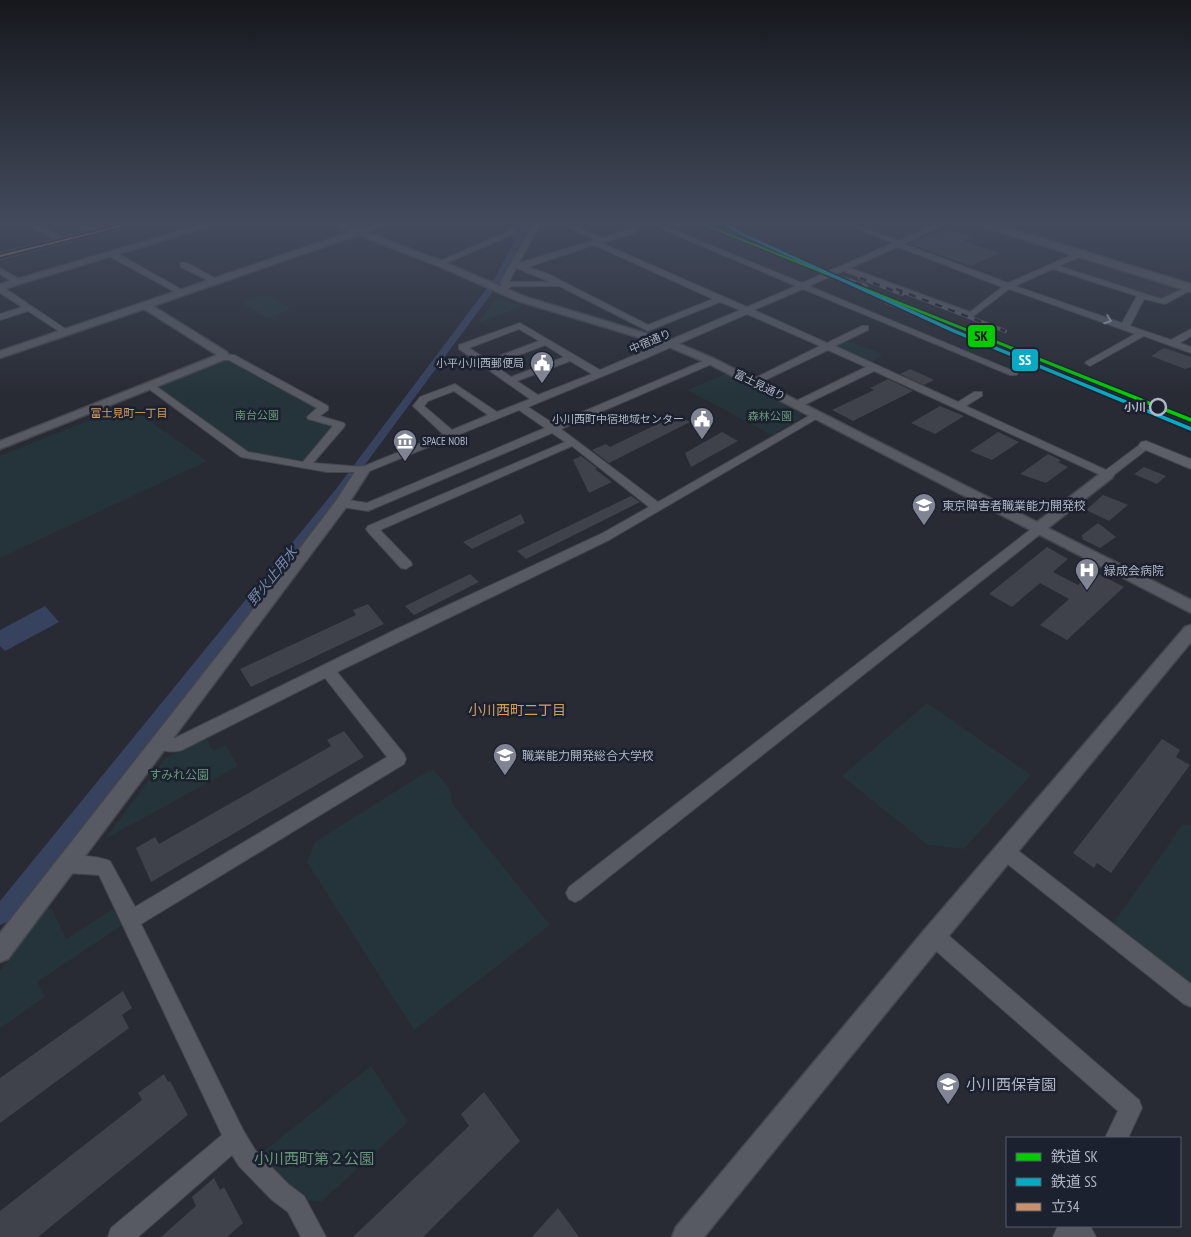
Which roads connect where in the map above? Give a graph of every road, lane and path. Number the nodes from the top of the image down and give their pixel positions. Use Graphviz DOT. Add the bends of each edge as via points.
graph roads {
  1 [pos="18,282"];
  2 [pos="163,282"];
  3 [pos="214,282"];
  4 [pos="483,282"];
  5 [pos="505,282"];
  6 [pos="555,282"];
  7 [pos="685,282"];
  8 [pos="795,282"];
  9 [pos="814,282"];
  10 [pos="883,282"];
  11 [pos="997,282"];
  12 [pos="1018,282"];
  13 [pos="1101,282"];
  14 [pos="1174,282"];
  15 [pos="560,284"];
  16 [pos="805,286"];
  17 [pos="1008,286"];
  18 [pos="1191,287"];
  19 [pos="0,288"];
  20 [pos="497,288"];
  21 [pos="182,292"];
  22 [pos="1142,295"];
  23 [pos="720,298"];
  24 [pos="144,305"];
  25 [pos="29,308"];
  26 [pos="748,311"];
  27 [pos="0,317"];
  28 [pos="1125,326"];
  29 [pos="865,328"];
  30 [pos="66,332"];
  31 [pos="1191,332"];
  32 [pos="1143,333"];
  33 [pos="546,342"];
  34 [pos="1173,343"];
  35 [pos="671,344"];
  36 [pos="828,346"];
  37 [pos="1191,350"];
  38 [pos="0,355"];
  39 [pos="222,357"];
  40 [pos="571,357"];
  41 [pos="711,361"];
  42 [pos="1090,363"];
  43 [pos="487,364"];
  44 [pos="874,367"];
  45 [pos="1013,373"];
  46 [pos="599,374"];
  47 [pos="511,380"];
  48 [pos="754,382"];
  49 [pos="150,386"];
  50 [pos="978,394"];
  51 [pos="537,399"];
  52 [pos="798,404"];
  53 [pos="520,406"];
  54 [pos="958,406"];
  55 [pos="818,415"];
  56 [pos="496,416"];
  57 [pos="553,428"];
  58 [pos="450,434"];
  59 [pos="573,442"];
  60 [pos="0,445"];
  61 [pos="1146,445"];
  62 [pos="1191,464"];
  63 [pos="306,465"];
  64 [pos="357,470"];
  65 [pos="1107,475"];
  66 [pos="342,503"];
  67 [pos="657,507"];
  68 [pos="1038,528"];
  69 [pos="406,565"];
  70 [pos="1191,606"];
  71 [pos="1191,631"];
  72 [pos="328,671"];
  73 [pos="159,743"];
  74 [pos="1006,852"];
  75 [pos="67,865"];
  76 [pos="575,893"];
  77 [pos="131,919"];
  78 [pos="934,936"];
  79 [pos="0,951"];
  80 [pos="1191,997"];
  81 [pos="1116,1137"];
  82 [pos="235,1138"];
  83 [pos="1073,1227"];
  84 [pos="120,1237"];
  85 [pos="314,1237"];
  86 [pos="686,1237"];
  87 [pos="1084,1237"];
  1 -- 19 [label="street"];
  2 -- 21 [label="street"];
  3 -- 21 [label="street"];
  4 -- 20 [label="street, 富士見通り"];
  5 -- 20 [label="street"];
  6 -- 15 [label="street"];
  7 -- 23 [label="street"];
  8 -- 16 [label="street"];
  9 -- 16 [label="street, 中宿通り"];
  10 -- 17 [label="street" via="971,315"];
  11 -- 17 [label="street"];
  12 -- 17 [label="street"];
  13 -- 22 [label="street"];
  14 -- 18 [label="main road"];
  15 -- 20 [label="street"];
  15 -- 23 [label="street" via="648,328"];
  16 -- 26 [label="street, 中宿通り"];
  16 -- 45 [label="street"];
  17 -- 28 [label="street, one-way"];
  18 -- 22 [label="street" via="1162,302"];
  19 -- 25 [label="street"];
  20 -- 35 [label="street, 富士見通り" via="538,305"];
  21 -- 24 [label="street"];
  22 -- 28 [label="street"];
  23 -- 26 [label="street"];
  24 -- 30 [label="street"];
  24 -- 39 [label="street" via="223,354"];
  25 -- 27 [label="street"];
  25 -- 30 [label="street"];
  26 -- 35 [label="street, 中宿通り"];
  26 -- 36 [label="street"];
  28 -- 32 [label="street"];
  29 -- 36 [label="street"];
  30 -- 38 [label="street"];
  31 -- 34 [label="street"];
  32 -- 34 [label="street"];
  32 -- 42 [label="street"];
  33 -- 40 [label="street"];
  33 -- 43 [label="street"];
  33 -- 43 [label="street" via="520,326 462,347"];
  34 -- 37 [label="street"];
  35 -- 41 [label="street, 富士見通り"];
  35 -- 46 [label="street, 中宿通り"];
  36 -- 44 [label="street"];
  36 -- 48 [label="street"];
  39 -- 49 [label="street"];
  39 -- 63 [label="street" via="231,357 324,408 312,418 340,425"];
  40 -- 46 [label="street"];
  40 -- 47 [label="street"];
  41 -- 48 [label="street, 富士見通り"];
  41 -- 57 [label="street"];
  43 -- 47 [label="street"];
  44 -- 52 [label="street"];
  44 -- 54 [label="street"];
  46 -- 51 [label="street, 中宿通り"];
  47 -- 51 [label="street"];
  48 -- 52 [label="street, 富士見通り"];
  49 -- 60 [label="street"];
  49 -- 63 [label="street" via="245,455"];
  50 -- 54 [label="street"];
  51 -- 53 [label="street, 中宿通り"];
  52 -- 55 [label="street, 富士見通り"];
  53 -- 56 [label="street, 中宿通り"];
  53 -- 57 [label="street"];
  54 -- 65 [label="street"];
  55 -- 67 [label="street"];
  55 -- 68 [label="street, 富士見通り"];
  56 -- 58 [label="street, 中宿通り"];
  56 -- 58 [label="street" via="455,387 424,399 418,406"];
  57 -- 59 [label="street"];
  57 -- 66 [label="street" via="368,507"];
  58 -- 64 [label="street, 中宿通り"];
  59 -- 67 [label="street"];
  59 -- 69 [label="street" via="372,529"];
  61 -- 62 [label="main road"];
  61 -- 65 [label="street"];
  63 -- 64 [label="street"];
  64 -- 66 [label="street"];
  65 -- 68 [label="street"];
  66 -- 73 [label="street"];
  67 -- 72 [label="street" via="605,537"];
  68 -- 70 [label="street, 富士見通り"];
  68 -- 76 [label="street"];
  71 -- 74 [label="street"];
  72 -- 73 [label="street" via="176,745"];
  72 -- 77 [label="street" via="398,759"];
  73 -- 75 [label="street"];
  74 -- 78 [label="street"];
  74 -- 80 [label="street"];
  75 -- 77 [label="street" via="104,867"];
  75 -- 79 [label="street"];
  77 -- 82 [label="street"];
  78 -- 81 [label="street" via="1131,1108"];
  78 -- 86 [label="street"];
  82 -- 84 [label="street"];
  82 -- 85 [label="street" via="247,1158 296,1204"];
  83 -- 87 [label="street"];
}
